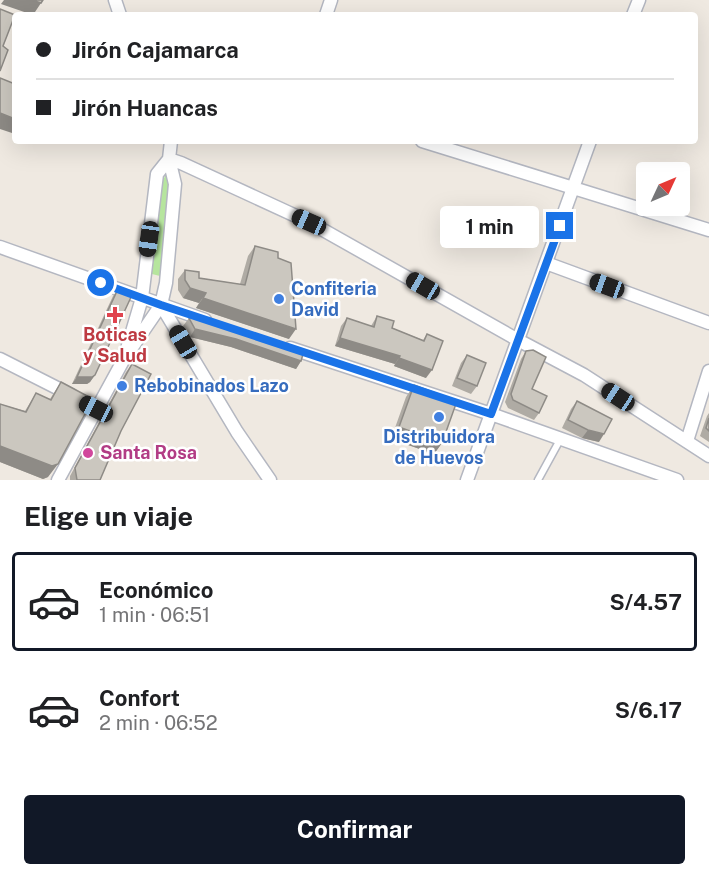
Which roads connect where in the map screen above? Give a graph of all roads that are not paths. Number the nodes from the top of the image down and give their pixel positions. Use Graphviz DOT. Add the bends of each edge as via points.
graph roads {
  1 [pos="171,144"];
  2 [pos="432,144"];
  3 [pos="589,144"];
  4 [pos="169,159"];
  5 [pos="574,188"];
  6 [pos="709,230"];
  7 [pos="0,247"];
  8 [pos="546,263"];
  9 [pos="142,298"];
  10 [pos="161,305"];
  11 [pos="709,323"];
  12 [pos="218,324"];
  13 [pos="518,340"];
  14 [pos="275,343"];
  15 [pos="0,359"];
  16 [pos="123,359"];
  17 [pos="708,380"];
  18 [pos="96,409"];
  19 [pos="491,414"];
  20 [pos="561,437"];
  21 [pos="687,441"];
  22 [pos="709,456"];
  23 [pos="58,480"];
  24 [pos="270,480"];
  25 [pos="467,480"];
  26 [pos="538,480"];
  27 [pos="677,480"];
  1 -- 4 [label="street"];
  2 -- 5 [label="street"];
  3 -- 5 [label="street"];
  4 -- 9 [label="street" via="158,174"];
  4 -- 10 [label="street" via="175,184"];
  4 -- 13 [label="street" via="309,222"];
  5 -- 6 [label="street"];
  5 -- 8 [label="street"];
  7 -- 9 [label="street"];
  8 -- 11 [label="street"];
  8 -- 13 [label="street"];
  9 -- 10 [label="street"];
  9 -- 16 [label="street"];
  10 -- 12 [label="street"];
  10 -- 16 [label="street"];
  10 -- 24 [label="street"];
  13 -- 19 [label="street"];
  13 -- 21 [label="street" via="584,375"];
  14 -- 19 [label="street"];
  15 -- 18 [label="street"];
  16 -- 18 [label="street"];
  17 -- 21 [label="street"];
  18 -- 23 [label="street"];
  19 -- 20 [label="street"];
  19 -- 25 [label="street"];
  20 -- 26 [label="lane"];
  20 -- 27 [label="street"];
  21 -- 22 [label="street"];
}
